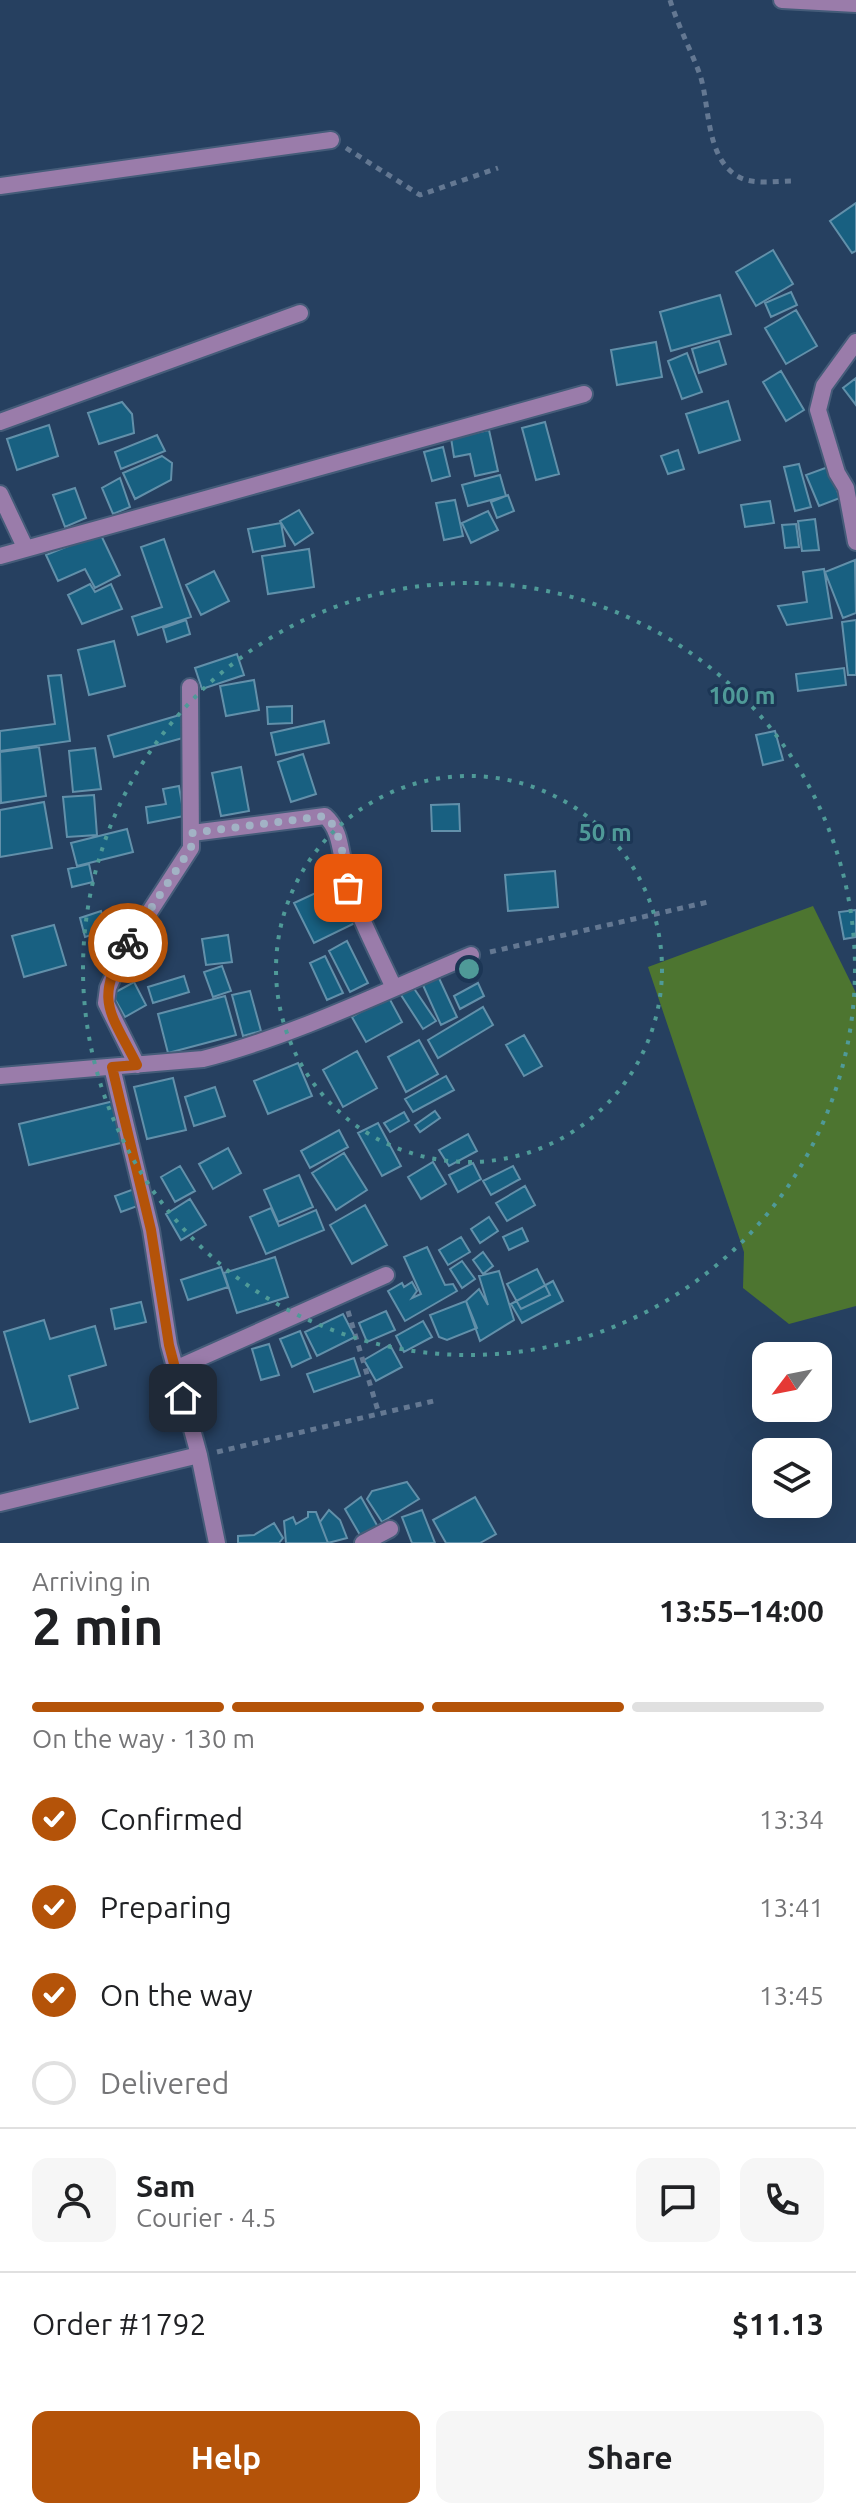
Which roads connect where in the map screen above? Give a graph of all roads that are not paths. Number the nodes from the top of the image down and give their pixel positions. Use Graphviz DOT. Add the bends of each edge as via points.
graph roads {
  1 [pos="782,0"];
  2 [pos="848,3"];
  3 [pos="331,140"];
  4 [pos="0,186"];
  5 [pos="300,313"];
  6 [pos="856,342"];
  7 [pos="584,394"];
  8 [pos="0,422"];
  9 [pos="0,494"];
  10 [pos="856,542"];
  11 [pos="25,547"];
  12 [pos="0,556"];
  13 [pos="190,687"];
  14 [pos="192,833"];
  15 [pos="471,955"];
  16 [pos="394,988"];
  17 [pos="137,1065"];
  18 [pos="112,1067"];
  19 [pos="0,1076"];
  20 [pos="386,1275"];
  21 [pos="175,1369"];
  22 [pos="199,1455"];
  23 [pos="0,1503"];
  24 [pos="390,1529"];
  25 [pos="217,1543"];
  26 [pos="363,1543"];
  1 -- 2 [label="street"];
  3 -- 4 [label="street"];
  5 -- 8 [label="street"];
  6 -- 10 [label="street" via="824,386 818,410 846,488"];
  7 -- 11 [label="street"];
  9 -- 11 [label="street"];
  11 -- 12 [label="street"];
  13 -- 14 [label="street"];
  14 -- 16 [label="street" via="325,816 333,822 348,888"];
  14 -- 17 [label="street" via="191,848 126,948 108,988 106,1003"];
  15 -- 16 [label="street"];
  16 -- 17 [label="street" via="233,1051"];
  17 -- 18 [label="street"];
  18 -- 19 [label="street"];
  18 -- 21 [label="street" via="151,1230"];
  20 -- 21 [label="street"];
  21 -- 22 [label="street"];
  22 -- 23 [label="street"];
  22 -- 25 [label="street"];
  24 -- 26 [label="street"];
}
